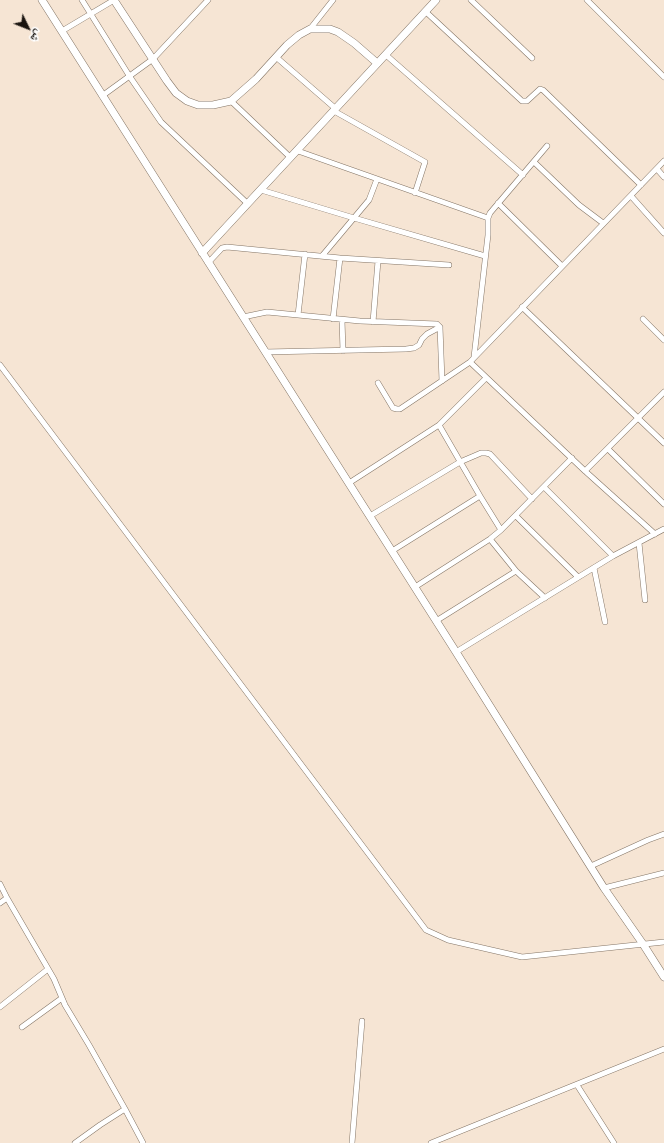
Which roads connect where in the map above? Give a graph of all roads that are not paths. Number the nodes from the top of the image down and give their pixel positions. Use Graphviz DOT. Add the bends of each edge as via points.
graph roads {
  1 [pos="42,0"];
  2 [pos="82,0"];
  3 [pos="114,0"];
  4 [pos="208,0"];
  5 [pos="333,0"];
  6 [pos="436,0"];
  7 [pos="471,0"];
  8 [pos="587,0"];
  9 [pos="327,2"];
  10 [pos="426,12"];
  11 [pos="91,14"];
  12 [pos="310,30"];
  13 [pos="62,31"];
  14 [pos="386,55"];
  15 [pos="276,57"];
  16 [pos="532,58"];
  17 [pos="153,59"];
  18 [pos="377,63"];
  19 [pos="130,77"];
  20 [pos="664,77"];
  21 [pos="102,96"];
  22 [pos="231,102"];
  23 [pos="335,110"];
  24 [pos="547,146"];
  25 [pos="298,151"];
  26 [pos="291,158"];
  27 [pos="664,161"];
  28 [pos="534,162"];
  29 [pos="656,169"];
  30 [pos="523,175"];
  31 [pos="664,176"];
  32 [pos="377,179"];
  33 [pos="641,185"];
  34 [pos="261,190"];
  35 [pos="415,193"];
  36 [pos="631,196"];
  37 [pos="498,203"];
  38 [pos="248,204"];
  39 [pos="354,218"];
  40 [pos="488,218"];
  41 [pos="603,224"];
  42 [pos="664,232"];
  43 [pos="202,253"];
  44 [pos="305,254"];
  45 [pos="322,256"];
  46 [pos="484,256"];
  47 [pos="340,258"];
  48 [pos="378,261"];
  49 [pos="208,263"];
  50 [pos="449,265"];
  51 [pos="562,266"];
  52 [pos="522,307"];
  53 [pos="298,315"];
  54 [pos="243,317"];
  55 [pos="333,319"];
  56 [pos="643,319"];
  57 [pos="342,320"];
  58 [pos="373,322"];
  59 [pos="440,327"];
  60 [pos="664,340"];
  61 [pos="344,351"];
  62 [pos="265,352"];
  63 [pos="474,357"];
  64 [pos="470,362"];
  65 [pos="0,366"];
  66 [pos="486,378"];
  67 [pos="442,381"];
  68 [pos="378,383"];
  69 [pos="664,392"];
  70 [pos="638,418"];
  71 [pos="439,426"];
  72 [pos="664,444"];
  73 [pos="608,449"];
  74 [pos="572,458"];
  75 [pos="460,462"];
  76 [pos="585,471"];
  77 [pos="349,483"];
  78 [pos="544,487"];
  79 [pos="480,496"];
  80 [pos="532,499"];
  81 [pos="664,504"];
  82 [pos="370,516"];
  83 [pos="516,516"];
  84 [pos="664,529"];
  85 [pos="501,530"];
  86 [pos="656,534"];
  87 [pos="490,539"];
  88 [pos="638,543"];
  89 [pos="392,551"];
  90 [pos="613,556"];
  91 [pos="594,568"];
  92 [pos="516,571"];
  93 [pos="578,577"];
  94 [pos="415,587"];
  95 [pos="545,598"];
  96 [pos="645,600"];
  97 [pos="436,621"];
  98 [pos="605,622"];
  99 [pos="456,652"];
  100 [pos="664,834"];
  101 [pos="591,866"];
  102 [pos="664,873"];
  103 [pos="0,884"];
  104 [pos="604,888"];
  105 [pos="7,898"];
  106 [pos="0,904"];
  107 [pos="664,942"];
  108 [pos="643,944"];
  109 [pos="48,969"];
  110 [pos="664,977"];
  111 [pos="62,998"];
  112 [pos="0,1007"];
  113 [pos="362,1021"];
  114 [pos="22,1027"];
  115 [pos="664,1049"];
  116 [pos="577,1085"];
  117 [pos="125,1109"];
  118 [pos="75,1143"];
  119 [pos="143,1143"];
  120 [pos="352,1143"];
  121 [pos="431,1143"];
  122 [pos="614,1143"];
  1 -- 13 [label="street"];
  2 -- 11 [label="street"];
  3 -- 11 [label="street"];
  3 -- 17 [label="street"];
  4 -- 17 [label="street"];
  5 -- 9 [label="street"];
  6 -- 10 [label="street"];
  7 -- 16 [label="street"];
  8 -- 20 [label="street"];
  9 -- 12 [label="street"];
  10 -- 14 [label="street"];
  10 -- 33 [label="street" via="522,101 527,101 540,89 543,90"];
  11 -- 13 [label="street"];
  11 -- 19 [label="street"];
  12 -- 15 [label="street" via="293,40"];
  12 -- 18 [label="street" via="330,29 338,32"];
  13 -- 21 [label="street"];
  14 -- 18 [label="street"];
  14 -- 30 [label="street"];
  15 -- 22 [label="street"];
  15 -- 23 [label="street"];
  17 -- 19 [label="street"];
  17 -- 22 [label="street" via="176,93 187,101 213,105"];
  18 -- 23 [label="street"];
  19 -- 21 [label="street"];
  19 -- 38 [label="street" via="161,122"];
  21 -- 43 [label="street"];
  22 -- 26 [label="street"];
  23 -- 25 [label="street"];
  23 -- 35 [label="street" via="425,162"];
  24 -- 28 [label="street"];
  25 -- 26 [label="street"];
  25 -- 32 [label="street"];
  26 -- 34 [label="street"];
  27 -- 29 [label="street"];
  28 -- 30 [label="street"];
  28 -- 41 [label="street"];
  29 -- 31 [label="street"];
  29 -- 33 [label="street"];
  30 -- 37 [label="street"];
  32 -- 35 [label="street"];
  32 -- 39 [label="street" via="369,200"];
  33 -- 36 [label="street"];
  34 -- 38 [label="street"];
  34 -- 39 [label="street"];
  35 -- 40 [label="street"];
  36 -- 41 [label="street"];
  36 -- 42 [label="street"];
  37 -- 40 [label="street"];
  37 -- 51 [label="street"];
  38 -- 43 [label="street"];
  39 -- 45 [label="street"];
  39 -- 46 [label="street"];
  40 -- 46 [label="street"];
  41 -- 51 [label="street"];
  43 -- 49 [label="street"];
  44 -- 45 [label="street"];
  44 -- 49 [label="street" via="227,247 222,248"];
  44 -- 53 [label="street"];
  45 -- 47 [label="street"];
  46 -- 63 [label="street"];
  47 -- 48 [label="street"];
  47 -- 55 [label="street"];
  48 -- 50 [label="street"];
  48 -- 58 [label="street"];
  49 -- 54 [label="street"];
  51 -- 52 [label="street"];
  52 -- 63 [label="street"];
  52 -- 70 [label="street"];
  53 -- 54 [label="street" via="267,312"];
  53 -- 55 [label="street"];
  54 -- 62 [label="street"];
  55 -- 57 [label="street"];
  56 -- 60 [label="street"];
  57 -- 58 [label="street"];
  57 -- 61 [label="street"];
  58 -- 59 [label="street" via="437,324"];
  59 -- 61 [label="street" via="427,334 414,348"];
  59 -- 67 [label="street"];
  61 -- 62 [label="street"];
  62 -- 77 [label="street"];
  63 -- 64 [label="street"];
  64 -- 66 [label="street"];
  64 -- 67 [label="street"];
  65 -- 108 [label="street" via="426,930 448,940 522,957"];
  66 -- 71 [label="street"];
  66 -- 74 [label="street"];
  67 -- 68 [label="street" via="400,409 393,408"];
  69 -- 70 [label="street"];
  70 -- 72 [label="street"];
  70 -- 73 [label="street"];
  71 -- 75 [label="street"];
  71 -- 77 [label="street"];
  73 -- 76 [label="street"];
  73 -- 81 [label="street"];
  74 -- 76 [label="street"];
  74 -- 78 [label="street"];
  75 -- 79 [label="street"];
  75 -- 80 [label="street" via="481,453 490,454"];
  75 -- 82 [label="street"];
  76 -- 86 [label="street"];
  77 -- 82 [label="street"];
  78 -- 80 [label="street"];
  78 -- 90 [label="street"];
  79 -- 85 [label="street"];
  79 -- 89 [label="street"];
  80 -- 83 [label="street"];
  82 -- 89 [label="street"];
  83 -- 85 [label="street"];
  83 -- 93 [label="street"];
  84 -- 86 [label="street"];
  85 -- 87 [label="street"];
  86 -- 88 [label="street"];
  87 -- 92 [label="street"];
  87 -- 94 [label="street"];
  88 -- 90 [label="street"];
  88 -- 96 [label="street"];
  89 -- 94 [label="street"];
  90 -- 91 [label="street"];
  91 -- 93 [label="street"];
  91 -- 98 [label="street"];
  92 -- 95 [label="street"];
  92 -- 97 [label="street"];
  93 -- 95 [label="street"];
  94 -- 97 [label="street"];
  95 -- 99 [label="street"];
  97 -- 99 [label="street"];
  99 -- 101 [label="street"];
  100 -- 101 [label="street"];
  101 -- 104 [label="street"];
  102 -- 104 [label="street"];
  103 -- 105 [label="street"];
  104 -- 108 [label="street"];
  105 -- 106 [label="street"];
  105 -- 109 [label="street"];
  107 -- 108 [label="street"];
  108 -- 110 [label="street"];
  109 -- 111 [label="street"];
  109 -- 112 [label="street"];
  111 -- 114 [label="street"];
  111 -- 117 [label="street"];
  113 -- 120 [label="street"];
  115 -- 116 [label="street"];
  116 -- 121 [label="street"];
  116 -- 122 [label="street"];
  117 -- 118 [label="street"];
  117 -- 119 [label="street"];
}
